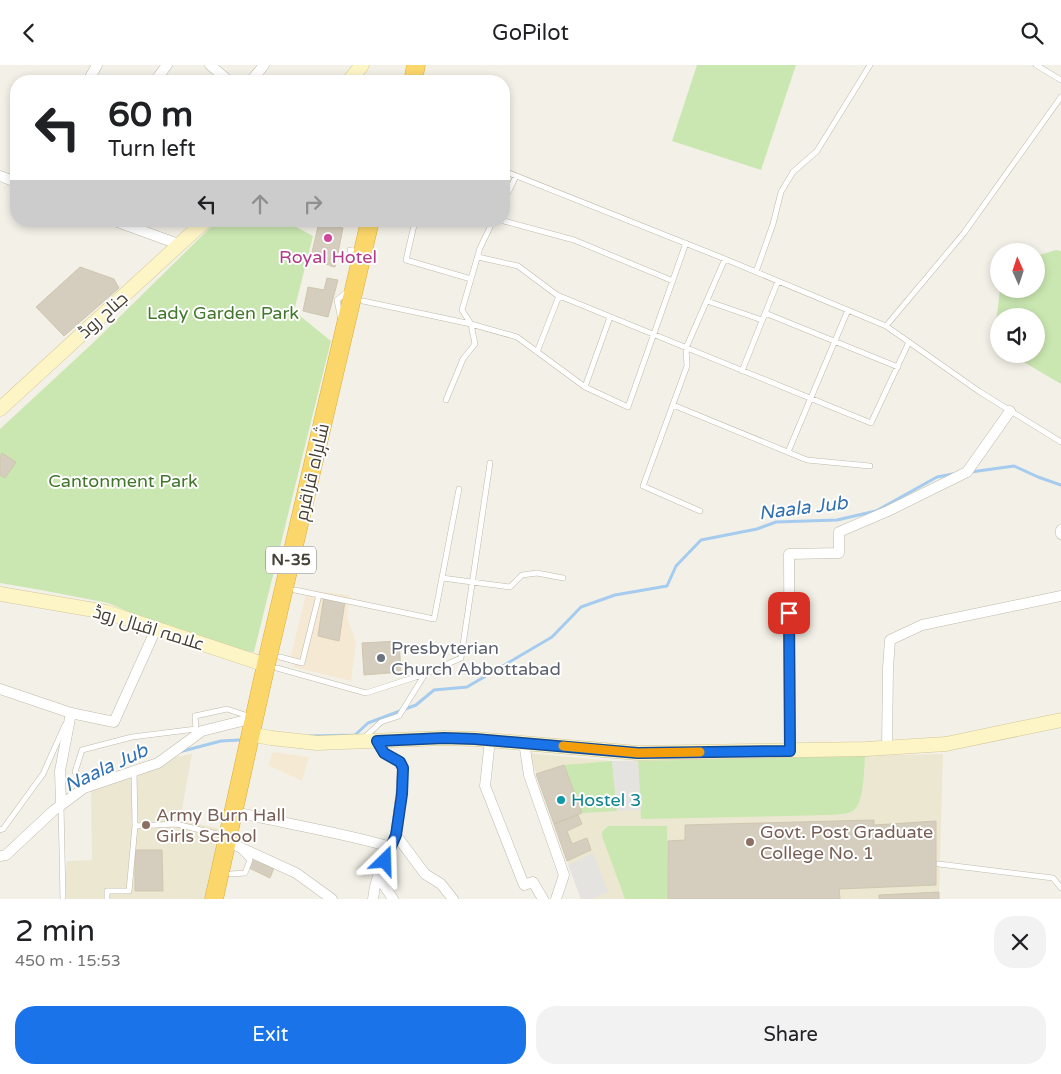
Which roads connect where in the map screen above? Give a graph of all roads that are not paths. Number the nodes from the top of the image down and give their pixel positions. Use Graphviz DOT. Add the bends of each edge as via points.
graph roads {
  1 [pos="210,65"];
  2 [pos="264,65"];
  3 [pos="870,65"];
  4 [pos="1036,65"];
  5 [pos="222,75"];
  6 [pos="256,75"];
  7 [pos="1061,81"];
  8 [pos="1061,97"];
  9 [pos="510,174"];
  10 [pos="516,176"];
  11 [pos="510,188"];
  12 [pos="510,223"];
  13 [pos="132,227"];
  14 [pos="199,227"];
  15 [pos="367,227"];
  16 [pos="381,227"];
  17 [pos="414,227"];
  18 [pos="491,227"];
  19 [pos="686,243"];
  20 [pos="181,245"];
  21 [pos="478,257"];
  22 [pos="725,259"];
  23 [pos="756,272"];
  24 [pos="471,279"];
  25 [pos="672,281"];
  26 [pos="778,281"];
  27 [pos="559,296"];
  28 [pos="363,301"];
  29 [pos="707,301"];
  30 [pos="848,310"];
  31 [pos="765,313"];
  32 [pos="610,317"];
  33 [pos="762,321"];
  34 [pos="471,324"];
  35 [pos="886,326"];
  36 [pos="654,334"];
  37 [pos="835,341"];
  38 [pos="909,342"];
  39 [pos="686,348"];
  40 [pos="537,351"];
  41 [pos="898,367"];
  42 [pos="742,371"];
  43 [pos="585,387"];
  44 [pos="810,398"];
  45 [pos="446,400"];
  46 [pos="673,405"];
  47 [pos="0,409"];
  48 [pos="1010,411"];
  49 [pos="1061,442"];
  50 [pos="788,452"];
  51 [pos="490,463"];
  52 [pos="870,466"];
  53 [pos="458,489"];
  54 [pos="700,511"];
  55 [pos="1061,530"];
  56 [pos="1061,534"];
  57 [pos="442,578"];
  58 [pos="563,578"];
  59 [pos="472,581"];
  60 [pos="295,590"];
  61 [pos="0,595"];
  62 [pos="319,595"];
  63 [pos="1061,596"];
  64 [pos="156,629"];
  65 [pos="274,663"];
  66 [pos="425,674"];
  67 [pos="0,689"];
  68 [pos="71,713"];
  69 [pos="1061,721"];
  70 [pos="255,729"];
  71 [pos="490,740"];
  72 [pos="377,741"];
  73 [pos="360,742"];
  74 [pos="524,743"];
  75 [pos="887,748"];
  76 [pos="790,751"];
  77 [pos="134,771"];
  78 [pos="75,772"];
  79 [pos="61,804"];
  80 [pos="244,813"];
  81 [pos="135,826"];
  82 [pos="0,830"];
  83 [pos="396,835"];
  84 [pos="232,841"];
  85 [pos="391,847"];
  86 [pos="0,856"];
  87 [pos="939,864"];
  88 [pos="378,876"];
  89 [pos="1061,888"];
  90 [pos="63,899"];
  91 [pos="106,899"];
  92 [pos="214,899"];
  93 [pos="225,899"];
  94 [pos="332,899"];
  95 [pos="373,899"];
  96 [pos="393,899"];
  97 [pos="452,899"];
  98 [pos="543,899"];
  99 [pos="556,899"];
  1 -- 5 [label="street"];
  2 -- 6 [label="street"];
  3 -- 23 [label="lane" via="817,151 793,172 781,192"];
  4 -- 7 [label="lane"];
  8 -- 35 [label="lane" via="964,233"];
  9 -- 10 [label="lane"];
  10 -- 11 [label="lane"];
  10 -- 19 [label="lane"];
  12 -- 25 [label="lane" via="574,240"];
  13 -- 20 [label="street"];
  14 -- 20 [label="main road, جناح روڈ"];
  15 -- 65 [label="highway, شاہراہ قراقرم / N-35" via="356,252 356,284"];
  16 -- 28 [label="highway, شاہراہ قراقرم / N-35"];
  17 -- 24 [label="lane" via="406,260"];
  18 -- 21 [label="lane"];
  19 -- 22 [label="lane"];
  19 -- 25 [label="lane"];
  20 -- 47 [label="main road, جناح روڈ"];
  21 -- 24 [label="lane"];
  21 -- 27 [label="lane" via="518,266"];
  22 -- 23 [label="lane"];
  22 -- 29 [label="lane"];
  23 -- 26 [label="lane"];
  24 -- 34 [label="lane" via="462,310"];
  25 -- 36 [label="lane"];
  26 -- 30 [label="lane"];
  26 -- 31 [label="lane"];
  27 -- 32 [label="lane"];
  27 -- 40 [label="lane"];
  28 -- 34 [label="lane"];
  28 -- 60 [label="highway, شاہراہ قراقرم / N-35"];
  29 -- 33 [label="lane"];
  29 -- 39 [label="lane"];
  30 -- 35 [label="lane"];
  30 -- 37 [label="lane"];
  31 -- 33 [label="lane"];
  31 -- 37 [label="lane"];
  32 -- 36 [label="lane"];
  32 -- 43 [label="lane"];
  33 -- 42 [label="lane"];
  34 -- 40 [label="lane" via="517,337"];
  34 -- 45 [label="lane" via="475,344 463,359"];
  35 -- 38 [label="lane"];
  36 -- 39 [label="lane"];
  36 -- 43 [label="lane" via="628,407"];
  37 -- 41 [label="lane"];
  37 -- 44 [label="lane"];
  38 -- 41 [label="lane"];
  38 -- 48 [label="lane"];
  39 -- 42 [label="lane"];
  39 -- 46 [label="lane" via="687,367"];
  40 -- 43 [label="lane"];
  41 -- 44 [label="lane" via="871,423"];
  42 -- 44 [label="lane"];
  44 -- 50 [label="lane"];
  46 -- 50 [label="lane"];
  46 -- 54 [label="lane" via="643,486"];
  48 -- 49 [label="lane"];
  48 -- 76 [label="street" via="967,472 839,532 839,553 789,554"];
  50 -- 52 [label="lane" via="807,460"];
  51 -- 59 [label="lane"];
  53 -- 57 [label="lane"];
  55 -- 56 [label="street"];
  57 -- 59 [label="lane"];
  57 -- 62 [label="lane" via="434,619"];
  58 -- 59 [label="lane" via="537,573 522,575 510,587"];
  59 -- 66 [label="lane" via="461,657"];
  60 -- 62 [label="lane"];
  60 -- 65 [label="highway, شاہراہ قراقرم / N-35"];
  61 -- 64 [label="main road, علامہ اقبال روڈ" via="106,612"];
  62 -- 65 [label="lane" via="302,663"];
  63 -- 75 [label="street" via="922,625 890,641"];
  64 -- 65 [label="main road, علامہ اقبال روڈ"];
  64 -- 68 [label="street" via="114,722"];
  65 -- 66 [label="lane" via="366,693"];
  65 -- 70 [label="highway, شاہراہ قراقرم / N-35"];
  66 -- 73 [label="lane" via="399,716 381,722"];
  67 -- 68 [label="street"];
  68 -- 79 [label="street" via="60,771"];
  68 -- 82 [label="lane" via="43,774"];
  69 -- 75 [label="main road" via="946,744"];
  70 -- 73 [label="main road" via="317,743"];
  70 -- 77 [label="street" via="202,731 158,763"];
  70 -- 78 [label="lane" via="227,709 194,716 196,729 132,737 82,750"];
  70 -- 80 [label="highway, شاہراہ قراقرم / N-35"];
  70 -- 84 [label="highway, شاہراہ قراقرم / N-35"];
  71 -- 72 [label="main road"];
  71 -- 74 [label="main road"];
  71 -- 98 [label="street" via="485,786 524,885 533,882"];
  72 -- 73 [label="main road"];
  72 -- 83 [label="street" via="384,753 400,762 403,768"];
  74 -- 76 [label="main road" via="638,753"];
  74 -- 99 [label="street" via="529,775 564,875"];
  75 -- 76 [label="main road"];
  77 -- 79 [label="street" via="84,787"];
  77 -- 81 [label="lane"];
  79 -- 86 [label="street" via="6,855"];
  79 -- 90 [label="lane"];
  80 -- 84 [label="highway, شاہراہ قراقرم / N-35"];
  80 -- 85 [label="street"];
  81 -- 84 [label="lane" via="176,824"];
  81 -- 91 [label="lane" via="129,891 107,891"];
  83 -- 85 [label="street"];
  83 -- 97 [label="street" via="426,874 441,884"];
  84 -- 92 [label="highway, شاہراہ قراقرم / N-35"];
  84 -- 93 [label="highway, شاہراہ قراقرم / N-35" via="231,874"];
  84 -- 94 [label="street" via="296,873"];
  85 -- 88 [label="street"];
  87 -- 89 [label="lane" via="1053,878"];
  88 -- 95 [label="street"];
  88 -- 96 [label="street"];
}
